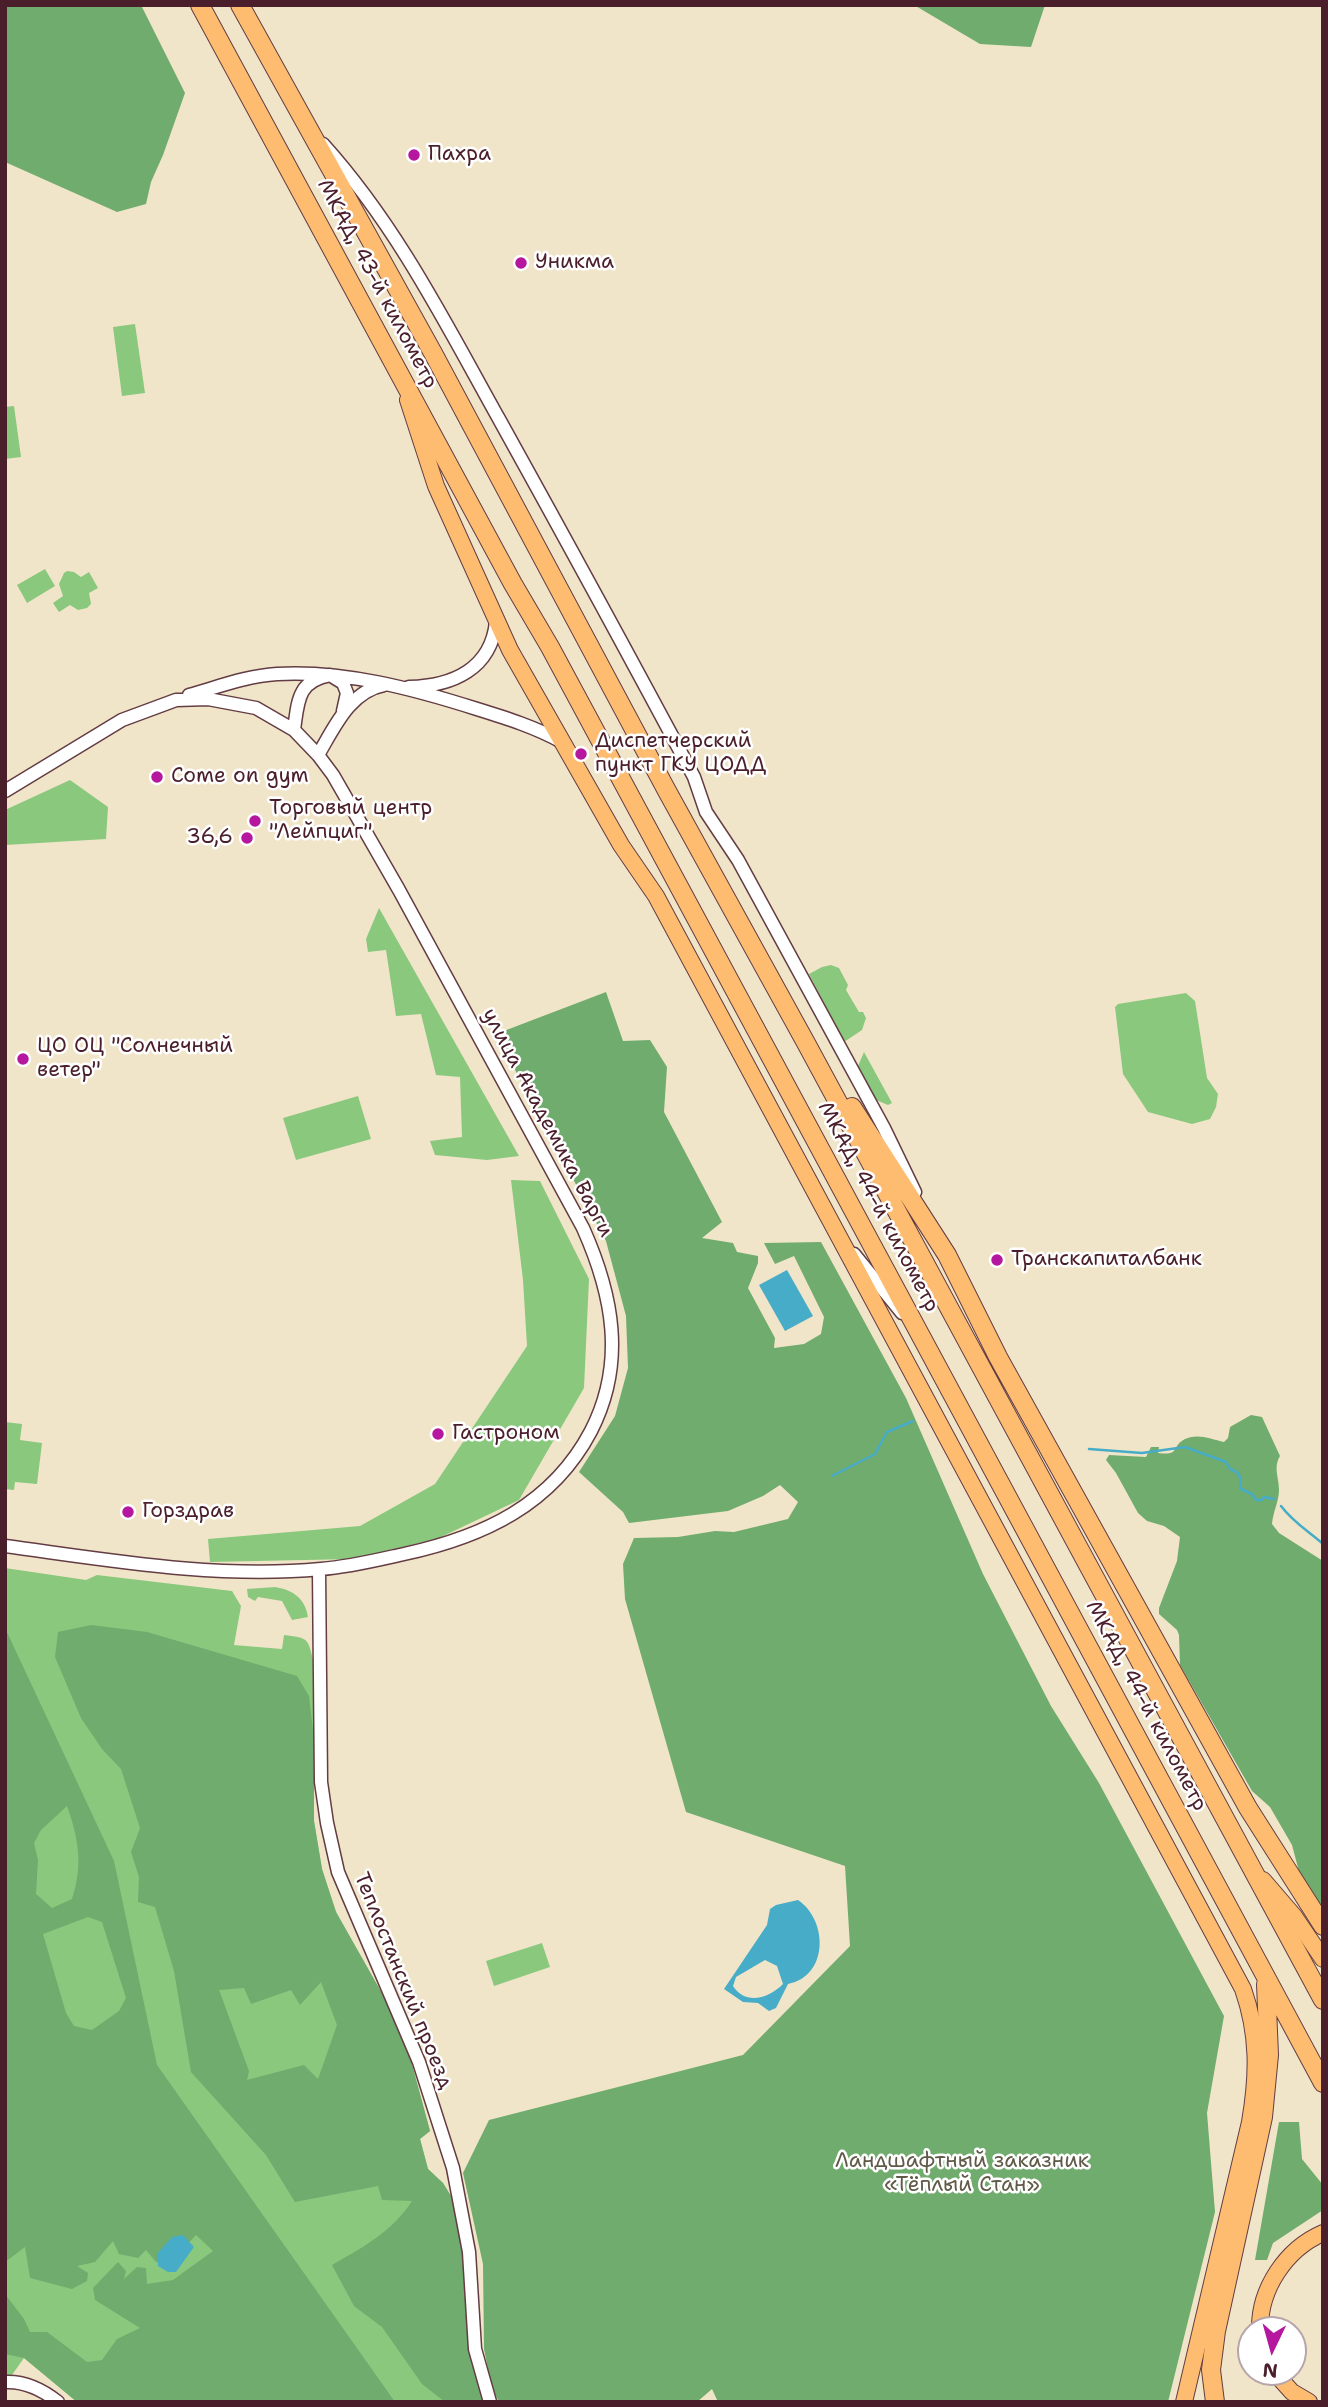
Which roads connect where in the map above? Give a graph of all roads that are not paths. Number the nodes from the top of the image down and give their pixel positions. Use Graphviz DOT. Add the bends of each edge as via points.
graph roads {
  1 [pos="200,5"];
  2 [pos="240,5"];
  3 [pos="306,124"];
  4 [pos="399,372"];
  5 [pos="549,568"];
  6 [pos="513,584"];
  7 [pos="496,621"];
  8 [pos="330,675"];
  9 [pos="386,685"];
  10 [pos="165,703"];
  11 [pos="338,722"];
  12 [pos="294,730"];
  13 [pos="562,742"];
  14 [pos="318,755"];
  15 [pos="5,790"];
  16 [pos="806,1043"];
  17 [pos="838,1235"];
  18 [pos="947,1255"];
  19 [pos="923,1338"];
  20 [pos="5,1546"];
  21 [pos="318,1570"];
  22 [pos="1249,1865"];
  23 [pos="1323,1926"];
  24 [pos="1323,1959"];
  25 [pos="1266,1977"];
  26 [pos="1323,2000"];
  27 [pos="1323,2083"];
  28 [pos="1323,2233"];
  29 [pos="1261,2316"];
  30 [pos="5,2382"];
  31 [pos="1287,2386"];
  32 [pos="58,2402"];
  33 [pos="490,2402"];
  34 [pos="1184,2402"];
  35 [pos="1215,2402"];
  36 [pos="1309,2402"];
  1 -- 4 [label="highway, МКАД, 43-й километр"];
  2 -- 3 [label="highway, МКАД, 43-й километр"];
  3 -- 5 [label="highway, МКАД, 43-й километр"];
  3 -- 18 [label="street" via="344,166 418,273 694,777 706,812 738,860 884,1128"];
  4 -- 6 [label="highway, МКАД, 43-й километр"];
  4 -- 7 [label="main road" via="436,486"];
  5 -- 16 [label="highway, МКАД, 44-й километр"];
  6 -- 19 [label="highway, МКАД, 44-й километр"];
  7 -- 9 [label="street" via="489,650 467,672 436,684"];
  7 -- 13 [label="main road"];
  8 -- 9 [label="street"];
  8 -- 10 [label="street" via="247,677"];
  8 -- 11 [label="street" via="343,683 348,693"];
  8 -- 12 [label="street" via="317,677 302,691"];
  9 -- 11 [label="street" via="361,694"];
  9 -- 13 [label="street" via="454,702"];
  10 -- 12 [label="street, улица Академика Варги" via="208,699 256,708"];
  10 -- 15 [label="street, улица Академика Варги" via="122,720"];
  11 -- 14 [label="street"];
  12 -- 14 [label="street, улица Академика Варги"];
  13 -- 17 [label="main road" via="656,896"];
  14 -- 21 [label="street, улица Академика Варги" via="384,863 583,1228 603,1281 613,1352 603,1408 586,1440 551,1486 528,1505 485,1530 451,1542"];
  16 -- 18 [label="highway"];
  16 -- 22 [label="highway, МКАД, 44-й километр"];
  17 -- 19 [label="street"];
  17 -- 34 [label="main road" via="1243,1989 1253,2018 1256,2086 1250,2122"];
  18 -- 23 [label="highway" via="998,1357 1248,1808"];
  19 -- 25 [label="highway, МКАД, 44-й километр"];
  20 -- 21 [label="street, улица Академика Варги" via="226,1570"];
  21 -- 33 [label="street, Теплостанский проезд" via="321,1782 327,1823 338,1872 419,2062 453,2168 469,2252 475,2349"];
  22 -- 24 [label="main road" via="1294,1916"];
  22 -- 26 [label="highway, МКАД, 44-й километр"];
  25 -- 27 [label="highway, МКАД, 44-й километр"];
  25 -- 35 [label="highway" via="1269,2055 1264,2117 1216,2331 1211,2370"];
  28 -- 29 [label="main road" via="1299,2247 1276,2273"];
  30 -- 32 [label="street" via="25,2384"];
  31 -- 36 [label="main road"];
}
